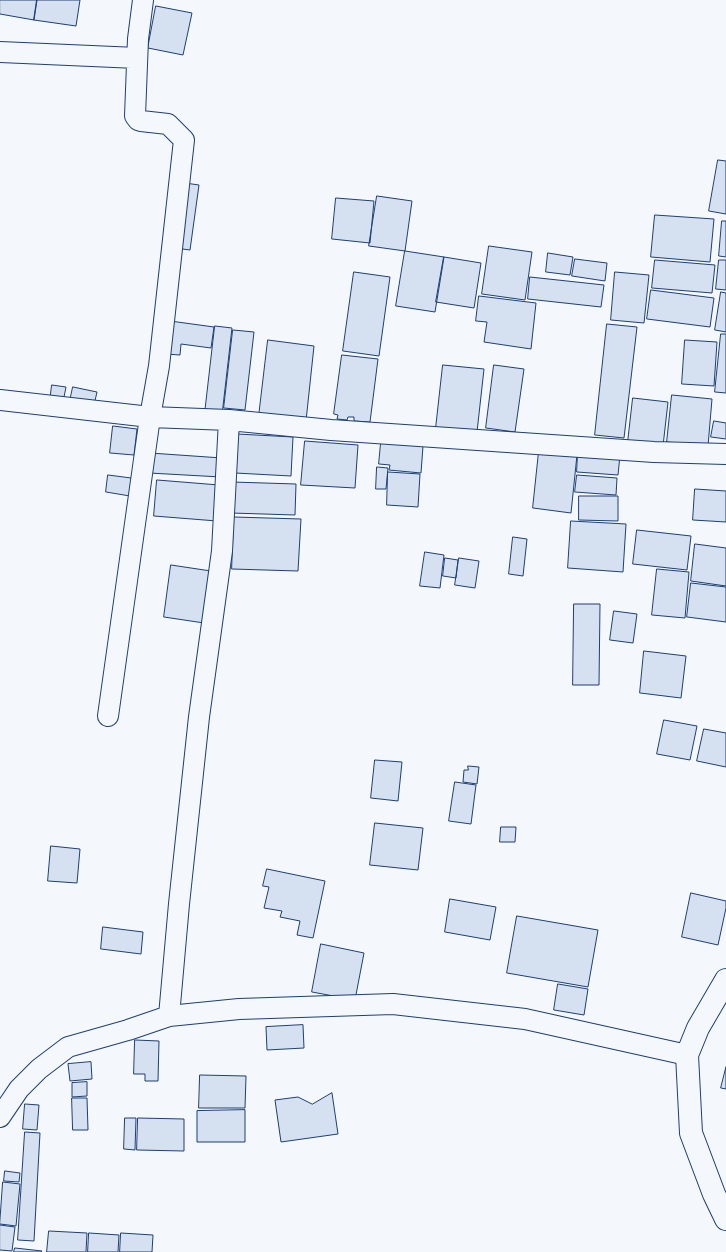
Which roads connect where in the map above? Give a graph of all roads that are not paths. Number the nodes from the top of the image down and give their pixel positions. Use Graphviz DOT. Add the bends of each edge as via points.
graph roads {
  1 [pos="143,0"];
  2 [pos="0,52"];
  3 [pos="137,58"];
  4 [pos="0,400"];
  5 [pos="150,417"];
  6 [pos="229,420"];
  7 [pos="726,454"];
  8 [pos="108,716"];
  9 [pos="726,980"];
  10 [pos="169,1016"];
  11 [pos="687,1055"];
  12 [pos="0,1118"];
  13 [pos="726,1219"];
  1 -- 3 [label="street"];
  2 -- 3 [label="street"];
  3 -- 5 [label="street" via="135,116 141,121 168,124 184,140 159,366"];
  4 -- 5 [label="street"];
  5 -- 6 [label="street"];
  5 -- 8 [label="street"];
  6 -- 7 [label="street" via="347,431 654,452"];
  6 -- 10 [label="street" via="222,551 199,717"];
  9 -- 11 [label="main road" via="698,1028"];
  10 -- 11 [label="street" via="239,1009 393,1004 526,1019"];
  10 -- 12 [label="street" via="68,1047 19,1089"];
  11 -- 13 [label="main road" via="691,1133"];
}
